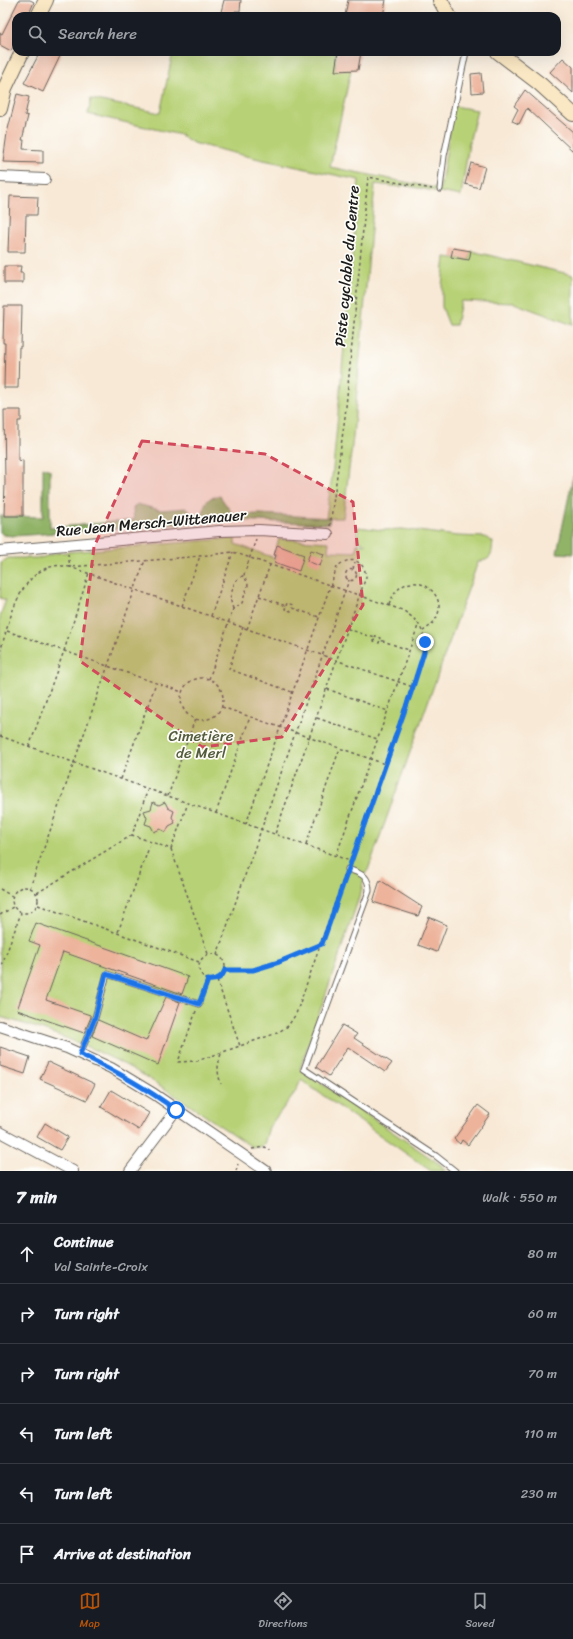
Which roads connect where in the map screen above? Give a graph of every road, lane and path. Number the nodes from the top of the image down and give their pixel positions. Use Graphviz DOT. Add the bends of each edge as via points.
graph roads {
  1 [pos="46,0"];
  2 [pos="440,0"];
  3 [pos="40,12"];
  4 [pos="447,12"];
  5 [pos="20,56"];
  6 [pos="465,56"];
  7 [pos="503,56"];
  8 [pos="0,109"];
  9 [pos="573,114"];
  10 [pos="0,177"];
  11 [pos="45,179"];
  12 [pos="440,189"];
  13 [pos="331,521"];
  14 [pos="260,530"];
  15 [pos="328,534"];
  16 [pos="68,550"];
  17 [pos="0,551"];
  18 [pos="233,552"];
  19 [pos="200,556"];
  20 [pos="250,557"];
  21 [pos="146,560"];
  22 [pos="356,561"];
  23 [pos="270,565"];
  24 [pos="70,566"];
  25 [pos="352,569"];
  26 [pos="89,574"];
  27 [pos="244,575"];
  28 [pos="349,580"];
  29 [pos="330,585"];
  30 [pos="135,589"];
  31 [pos="346,590"];
  32 [pos="360,595"];
  33 [pos="259,596"];
  34 [pos="389,605"];
  35 [pos="182,606"];
  36 [pos="233,609"];
  37 [pos="210,616"];
  38 [pos="319,617"];
  39 [pos="228,622"];
  40 [pos="419,623"];
  41 [pos="243,627"];
  42 [pos="247,629"];
  43 [pos="348,629"];
  44 [pos="7,631"];
  45 [pos="423,631"];
  46 [pos="307,650"];
  47 [pos="409,650"];
  48 [pos="64,651"];
  49 [pos="0,652"];
  50 [pos="323,655"];
  51 [pos="336,660"];
  52 [pos="108,666"];
  53 [pos="209,679"];
  54 [pos="398,682"];
  55 [pos="156,683"];
  56 [pos="413,687"];
  57 [pos="326,689"];
  58 [pos="182,692"];
  59 [pos="292,692"];
  60 [pos="222,707"];
  61 [pos="388,711"];
  62 [pos="250,716"];
  63 [pos="316,717"];
  64 [pos="195,719"];
  65 [pos="280,727"];
  66 [pos="295,732"];
  67 [pos="0,736"];
  68 [pos="309,737"];
  69 [pos="378,739"];
  70 [pos="29,747"];
  71 [pos="340,748"];
  72 [pos="370,759"];
  73 [pos="74,763"];
  74 [pos="385,764"];
  75 [pos="121,780"];
  76 [pos="148,789"];
  77 [pos="168,796"];
  78 [pos="188,803"];
  79 [pos="216,813"];
  80 [pos="246,824"];
  81 [pos="261,829"];
  82 [pos="275,834"];
  83 [pos="132,835"];
  84 [pos="151,842"];
  85 [pos="306,845"];
  86 [pos="171,849"];
  87 [pos="336,856"];
  88 [pos="350,861"];
  89 [pos="348,869"];
  90 [pos="30,888"];
  91 [pos="0,889"];
  92 [pos="37,893"];
  93 [pos="12,896"];
  94 [pos="38,905"];
  95 [pos="13,907"];
  96 [pos="21,913"];
  97 [pos="0,915"];
  98 [pos="118,933"];
  99 [pos="322,944"];
  100 [pos="208,954"];
  101 [pos="217,955"];
  102 [pos="200,962"];
  103 [pos="225,970"];
  104 [pos="0,971"];
  105 [pos="208,980"];
  106 [pos="217,980"];
  107 [pos="199,1004"];
  108 [pos="0,1026"];
  109 [pos="240,1046"];
  110 [pos="80,1054"];
  111 [pos="221,1054"];
  112 [pos="221,1084"];
  113 [pos="176,1110"];
  114 [pos="0,1132"];
  115 [pos="242,1160"];
  116 [pos="73,1171"];
  117 [pos="130,1171"];
  118 [pos="236,1171"];
  119 [pos="266,1171"];
  120 [pos="455,1171"];
  1 -- 3 [label="main road"];
  2 -- 4 [label="main road"];
  5 -- 8 [label="main road" via="5,88"];
  6 -- 12 [label="lane" via="444,156"];
  7 -- 9 [label="main road"];
  10 -- 11 [label="street"];
  12 -- 13 [label="path, Piste cyclable du Centre" via="368,177 345,417"];
  14 -- 15 [label="street, Rue Jean Mersch-Wittenauer"];
  14 -- 17 [label="street, Rue Jean Mersch-Wittenauer" via="219,531"];
  14 -- 20 [label="path"];
  16 -- 24 [label="path"];
  18 -- 19 [label="path"];
  18 -- 20 [label="path"];
  18 -- 37 [label="path"];
  19 -- 21 [label="path"];
  19 -- 35 [label="path"];
  20 -- 23 [label="path"];
  20 -- 27 [label="path"];
  21 -- 24 [label="path"];
  21 -- 30 [label="path"];
  22 -- 25 [label="path"];
  22 -- 29 [label="path" via="341,562"];
  22 -- 32 [label="path" via="366,571"];
  23 -- 29 [label="path"];
  23 -- 33 [label="path"];
  24 -- 26 [label="path"];
  24 -- 44 [label="path" via="55,566 31,578 14,608"];
  25 -- 28 [label="path" via="345,573"];
  25 -- 28 [label="path" via="356,576"];
  26 -- 30 [label="path"];
  26 -- 48 [label="path"];
  27 -- 36 [label="path" via="235,581 230,598"];
  27 -- 36 [label="path" via="248,585 242,603"];
  28 -- 31 [label="path"];
  29 -- 31 [label="path"];
  29 -- 38 [label="path"];
  30 -- 35 [label="path"];
  30 -- 52 [label="path"];
  31 -- 32 [label="path"];
  31 -- 50 [label="path"];
  32 -- 34 [label="path"];
  32 -- 43 [label="path"];
  33 -- 38 [label="path" via="286,606 285,609 291,611 292,608"];
  33 -- 42 [label="path"];
  34 -- 40 [label="path" via="402,610"];
  34 -- 45 [label="path" via="400,587 420,583 430,588 437,596 440,606 438,617 432,626"];
  35 -- 37 [label="path"];
  36 -- 39 [label="path"];
  37 -- 39 [label="path"];
  38 -- 46 [label="path"];
  39 -- 41 [label="path"];
  39 -- 53 [label="path"];
  40 -- 45 [label="path"];
  40 -- 47 [label="path"];
  41 -- 42 [label="path"];
  41 -- 59 [label="path" via="229,669"];
  42 -- 46 [label="path"];
  43 -- 47 [label="path" via="375,638 374,641 379,643 380,640"];
  43 -- 51 [label="path"];
  44 -- 48 [label="path"];
  44 -- 49 [label="path"];
  45 -- 56 [label="path" via="424,652"];
  46 -- 50 [label="path"];
  46 -- 59 [label="path"];
  47 -- 54 [label="path"];
  48 -- 52 [label="path"];
  48 -- 70 [label="path"];
  50 -- 51 [label="path"];
  50 -- 66 [label="path"];
  51 -- 54 [label="path"];
  51 -- 57 [label="path"];
  52 -- 55 [label="path"];
  52 -- 73 [label="path"];
  53 -- 58 [label="path" via="196,678 185,686"];
  53 -- 60 [label="path" via="220,687 224,700"];
  54 -- 56 [label="path"];
  54 -- 61 [label="path"];
  55 -- 58 [label="path"];
  55 -- 75 [label="path"];
  56 -- 74 [label="path"];
  57 -- 61 [label="path"];
  57 -- 63 [label="path"];
  58 -- 64 [label="path" via="181,705 184,711"];
  59 -- 65 [label="path"];
  60 -- 62 [label="path"];
  60 -- 64 [label="path" via="208,720"];
  61 -- 69 [label="path"];
  62 -- 65 [label="path"];
  62 -- 79 [label="path"];
  63 -- 68 [label="path"];
  63 -- 69 [label="path"];
  64 -- 77 [label="path"];
  65 -- 66 [label="path"];
  65 -- 80 [label="path"];
  66 -- 68 [label="path"];
  66 -- 81 [label="path"];
  67 -- 70 [label="path"];
  68 -- 71 [label="path"];
  68 -- 82 [label="path"];
  69 -- 72 [label="path"];
  70 -- 73 [label="path"];
  71 -- 72 [label="path"];
  71 -- 85 [label="path"];
  72 -- 74 [label="path"];
  72 -- 87 [label="path"];
  73 -- 75 [label="path"];
  73 -- 90 [label="path"];
  74 -- 88 [label="path"];
  75 -- 76 [label="path"];
  76 -- 77 [label="path"];
  76 -- 83 [label="path"];
  77 -- 78 [label="path"];
  78 -- 79 [label="path"];
  78 -- 86 [label="path"];
  79 -- 80 [label="path"];
  80 -- 81 [label="path"];
  81 -- 82 [label="path"];
  81 -- 101 [label="path"];
  82 -- 85 [label="path"];
  83 -- 84 [label="path"];
  83 -- 92 [label="path"];
  84 -- 86 [label="path"];
  84 -- 98 [label="path"];
  85 -- 87 [label="path"];
  86 -- 100 [label="path"];
  87 -- 88 [label="path"];
  88 -- 89 [label="path"];
  89 -- 99 [label="path"];
  89 -- 120 [label="lane" via="364,875 369,883 369,891 304,1069"];
  90 -- 92 [label="path"];
  90 -- 93 [label="path" via="22,887"];
  91 -- 93 [label="path"];
  92 -- 94 [label="path"];
  93 -- 95 [label="path"];
  94 -- 96 [label="path" via="29,913"];
  94 -- 98 [label="path"];
  95 -- 96 [label="path"];
  95 -- 97 [label="path"];
  96 -- 104 [label="path"];
  98 -- 102 [label="path"];
  99 -- 103 [label="path" via="253,970"];
  99 -- 109 [label="path" via="296,1014 288,1026 277,1033"];
  100 -- 101 [label="path"];
  100 -- 102 [label="path"];
  101 -- 103 [label="path" via="223,959"];
  102 -- 105 [label="path" via="199,970"];
  103 -- 106 [label="path"];
  105 -- 106 [label="path"];
  105 -- 107 [label="path"];
  106 -- 109 [label="path"];
  107 -- 110 [label="lane" via="106,974 95,1018"];
  107 -- 111 [label="path" via="178,1062 196,1061"];
  108 -- 110 [label="street"];
  109 -- 111 [label="path"];
  110 -- 113 [label="street" via="111,1068"];
  111 -- 112 [label="path" via="217,1064"];
  113 -- 115 [label="street"];
  113 -- 117 [label="street"];
  114 -- 116 [label="street"];
  115 -- 118 [label="path"];
  115 -- 119 [label="street"];
}
